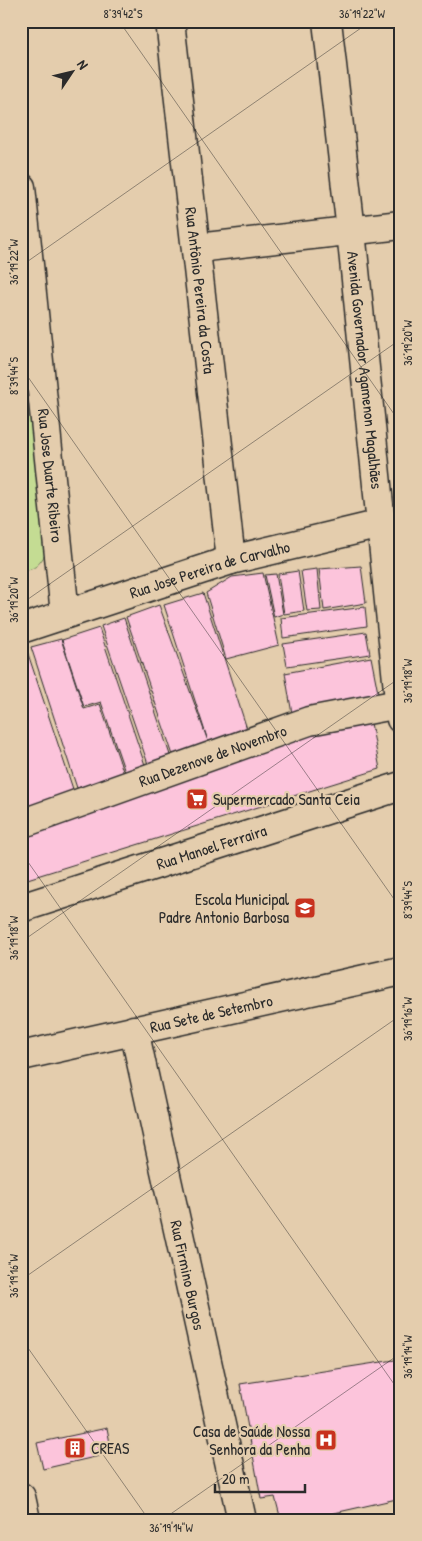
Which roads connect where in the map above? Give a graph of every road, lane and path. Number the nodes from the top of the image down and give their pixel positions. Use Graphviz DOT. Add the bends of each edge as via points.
graph roads {
  1 [pos="170,21"];
  2 [pos="327,21"];
  3 [pos="21,188"];
  4 [pos="401,225"];
  5 [pos="351,231"];
  6 [pos="197,248"];
  7 [pos="391,524"];
  8 [pos="231,560"];
  9 [pos="65,614"];
  10 [pos="21,628"];
  11 [pos="400,711"];
  12 [pos="401,786"];
  13 [pos="29,821"];
  14 [pos="21,908"];
  15 [pos="401,972"];
  16 [pos="134,1030"];
  17 [pos="21,1056"];
  18 [pos="21,1498"];
  19 [pos="26,1520"];
  20 [pos="242,1520"];
  1 -- 6 [label="street, Rua Antônio Pereira da Costa"];
  2 -- 5 [label="street, Avenida Governador Agamenon Magalhães"];
  3 -- 9 [label="street, Rua Jose Duarte Ribeiro"];
  4 -- 5 [label="street"];
  5 -- 6 [label="street"];
  5 -- 7 [label="street, Avenida Governador Agamenon Magalhães"];
  6 -- 8 [label="street, Rua Antônio Pereira da Costa"];
  7 -- 8 [label="street, Rua Jose Pereira de Carvalho"];
  7 -- 11 [label="street, Avenida Governador Agamenon Magalhães"];
  8 -- 9 [label="street, Rua Jose Pereira de Carvalho"];
  9 -- 10 [label="street, Rua Jose Pereira de Carvalho"];
  11 -- 13 [label="street, Rua Dezenove de Novembro" via="309,721"];
  12 -- 14 [label="street, Rua Manoel Ferraira"];
  15 -- 16 [label="street, Rua Sete de Setembro"];
  16 -- 17 [label="street, Rua Sete de Setembro"];
  16 -- 20 [label="street, Rua Firmino Burgos"];
  18 -- 19 [label="street"];
}
